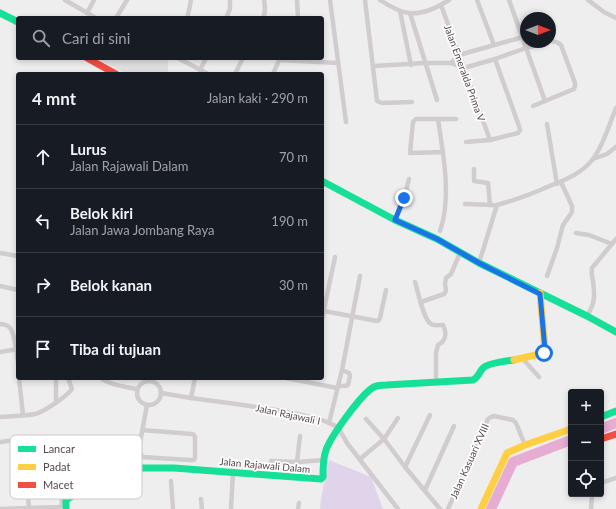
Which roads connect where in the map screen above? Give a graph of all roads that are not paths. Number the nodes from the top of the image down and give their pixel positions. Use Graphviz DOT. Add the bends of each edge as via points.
graph roads {
  1 [pos="65,0"];
  2 [pos="94,0"];
  3 [pos="126,0"];
  4 [pos="191,0"];
  5 [pos="230,0"];
  6 [pos="264,0"];
  7 [pos="297,0"];
  8 [pos="330,0"];
  9 [pos="364,0"];
  10 [pos="380,0"];
  11 [pos="449,0"];
  12 [pos="476,0"];
  13 [pos="509,0"];
  14 [pos="588,0"];
  15 [pos="441,5"];
  16 [pos="400,11"];
  17 [pos="0,13"];
  18 [pos="87,13"];
  19 [pos="410,13"];
  20 [pos="92,16"];
  21 [pos="117,16"];
  22 [pos="188,16"];
  23 [pos="227,16"];
  24 [pos="264,16"];
  25 [pos="298,16"];
  26 [pos="616,18"];
  27 [pos="16,21"];
  28 [pos="520,29"];
  29 [pos="520,38"];
  30 [pos="556,42"];
  31 [pos="494,46"];
  32 [pos="526,48"];
  33 [pos="459,55"];
  34 [pos="495,59"];
  35 [pos="91,60"];
  36 [pos="182,60"];
  37 [pos="205,60"];
  38 [pos="242,60"];
  39 [pos="280,60"];
  40 [pos="302,60"];
  41 [pos="338,63"];
  42 [pos="425,63"];
  43 [pos="451,64"];
  44 [pos="411,65"];
  45 [pos="373,66"];
  46 [pos="464,68"];
  47 [pos="200,70"];
  48 [pos="112,72"];
  49 [pos="204,72"];
  50 [pos="236,72"];
  51 [pos="274,72"];
  52 [pos="437,100"];
  53 [pos="545,101"];
  54 [pos="412,102"];
  55 [pos="533,106"];
  56 [pos="616,108"];
  57 [pos="615,114"];
  58 [pos="438,119"];
  59 [pos="456,119"];
  60 [pos="346,122"];
  61 [pos="546,124"];
  62 [pos="490,140"];
  63 [pos="466,142"];
  64 [pos="616,147"];
  65 [pos="443,152"];
  66 [pos="593,159"];
  67 [pos="474,168"];
  68 [pos="409,180"];
  69 [pos="324,182"];
  70 [pos="559,183"];
  71 [pos="466,204"];
  72 [pos="490,205"];
  73 [pos="497,205"];
  74 [pos="395,220"];
  75 [pos="576,233"];
  76 [pos="616,238"];
  77 [pos="437,239"];
  78 [pos="612,244"];
  79 [pos="460,252"];
  80 [pos="0,253"];
  81 [pos="16,256"];
  82 [pos="335,257"];
  83 [pos="479,263"];
  84 [pos="360,276"];
  85 [pos="547,276"];
  86 [pos="416,282"];
  87 [pos="0,286"];
  88 [pos="16,290"];
  89 [pos="386,290"];
  90 [pos="540,294"];
  91 [pos="421,302"];
  92 [pos="324,311"];
  93 [pos="587,316"];
  94 [pos="352,317"];
  95 [pos="0,324"];
  96 [pos="616,332"];
  97 [pos="16,346"];
  98 [pos="16,349"];
  99 [pos="0,352"];
  100 [pos="522,358"];
  101 [pos="342,370"];
  102 [pos="540,377"];
  103 [pos="20,380"];
  104 [pos="56,380"];
  105 [pos="69,380"];
  106 [pos="103,380"];
  107 [pos="154,380"];
  108 [pos="195,380"];
  109 [pos="308,380"];
  110 [pos="436,382"];
  111 [pos="337,387"];
  112 [pos="136,389"];
  113 [pos="161,393"];
  114 [pos="191,398"];
  115 [pos="56,402"];
  116 [pos="147,405"];
  117 [pos="616,411"];
  118 [pos="23,415"];
  119 [pos="430,415"];
  120 [pos="604,416"];
  121 [pos="0,417"];
  122 [pos="398,418"];
  123 [pos="366,419"];
  124 [pos="329,423"];
  125 [pos="454,426"];
  126 [pos="338,427"];
  127 [pos="142,430"];
  128 [pos="568,431"];
  129 [pos="616,434"];
  130 [pos="141,435"];
  131 [pos="300,436"];
  132 [pos="384,438"];
  133 [pos="604,438"];
  134 [pos="10,441"];
  135 [pos="0,442"];
  136 [pos="525,445"];
  137 [pos="142,457"];
  138 [pos="324,460"];
  139 [pos="360,460"];
  140 [pos="270,461"];
  141 [pos="297,462"];
  142 [pos="405,467"];
  143 [pos="142,469"];
  144 [pos="233,472"];
  145 [pos="616,478"];
  146 [pos="171,481"];
  147 [pos="604,482"];
  148 [pos="425,490"];
  149 [pos="592,497"];
  150 [pos="28,499"];
  151 [pos="67,499"];
  152 [pos="201,499"];
  153 [pos="299,503"];
  154 [pos="29,508"];
  155 [pos="63,508"];
  156 [pos="0,509"];
  157 [pos="173,509"];
  158 [pos="202,509"];
  159 [pos="231,509"];
  160 [pos="298,509"];
  161 [pos="398,509"];
  162 [pos="440,509"];
  163 [pos="448,509"];
  164 [pos="481,509"];
  165 [pos="591,509"];
  1 -- 18 [label="street"];
  2 -- 18 [label="street"];
  3 -- 21 [label="street"];
  4 -- 22 [label="street"];
  5 -- 23 [label="street"];
  6 -- 24 [label="street"];
  7 -- 25 [label="street"];
  8 -- 41 [label="street"];
  9 -- 45 [label="street"];
  10 -- 16 [label="street"];
  11 -- 15 [label="street"];
  12 -- 31 [label="street"];
  13 -- 28 [label="street"];
  14 -- 26 [label="street"];
  15 -- 19 [label="street" via="423,12"];
  15 -- 33 [label="street, Jalan Emeralda Prima V"];
  16 -- 19 [label="street"];
  16 -- 44 [label="street"];
  17 -- 27 [label="street"];
  18 -- 20 [label="street"];
  19 -- 42 [label="street"];
  29 -- 31 [label="street"];
  30 -- 53 [label="street" via="561,45 575,86 574,89"];
  31 -- 33 [label="street"];
  32 -- 34 [label="street"];
  32 -- 53 [label="street"];
  33 -- 43 [label="street"];
  33 -- 46 [label="street, Jalan Emeralda Prima V"];
  34 -- 46 [label="street"];
  34 -- 62 [label="street" via="520,130 518,133"];
  35 -- 48 [label="street"];
  36 -- 47 [label="street"];
  37 -- 47 [label="street"];
  38 -- 50 [label="street"];
  39 -- 51 [label="street"];
  40 -- 41 [label="street"];
  41 -- 60 [label="street"];
  42 -- 43 [label="street"];
  42 -- 44 [label="street"];
  42 -- 52 [label="street"];
  43 -- 46 [label="street"];
  44 -- 45 [label="street"];
  45 -- 54 [label="street" via="377,101"];
  46 -- 62 [label="street, Jalan Emeralda Prima V"];
  47 -- 49 [label="street"];
  53 -- 55 [label="street"];
  56 -- 57 [label="street"];
  57 -- 66 [label="street"];
  58 -- 59 [label="street"];
  58 -- 65 [label="street"];
  58 -- 65 [label="street" via="414,120 410,153"];
  61 -- 70 [label="street"];
  62 -- 63 [label="street"];
  64 -- 66 [label="street" via="607,154"];
  65 -- 77 [label="street" via="446,203"];
  66 -- 70 [label="street" via="576,174"];
  67 -- 72 [label="street" via="474,181 488,184"];
  68 -- 74 [label="street"];
  69 -- 74 [label="street"];
  70 -- 73 [label="street"];
  70 -- 85 [label="street" via="572,206 572,212 563,225"];
  71 -- 72 [label="street"];
  72 -- 73 [label="street"];
  73 -- 83 [label="street"];
  74 -- 77 [label="street"];
  75 -- 78 [label="street" via="590,235"];
  76 -- 78 [label="street"];
  77 -- 79 [label="street"];
  78 -- 93 [label="street" via="592,268 593,304"];
  79 -- 83 [label="street"];
  79 -- 91 [label="street" via="451,274 446,278 444,294"];
  80 -- 81 [label="street"];
  82 -- 92 [label="street"];
  83 -- 90 [label="street"];
  84 -- 94 [label="street"];
  86 -- 91 [label="street"];
  87 -- 88 [label="street"];
  89 -- 94 [label="street" via="379,320"];
  90 -- 93 [label="street"];
  90 -- 100 [label="street, Jalan Rajawali Dalam" via="545,350 542,354"];
  91 -- 110 [label="street" via="428,321 432,325 445,327 445,339 438,345 436,353"];
  92 -- 94 [label="street"];
  93 -- 96 [label="street"];
  94 -- 101 [label="street"];
  95 -- 97 [label="street" via="9,327"];
  98 -- 99 [label="street"];
  100 -- 102 [label="street"];
  100 -- 110 [label="street, Jalan Rajawali Dalam" via="489,365 473,380"];
  101 -- 111 [label="street"];
  101 -- 111 [label="street" via="349,373 348,385"];
  103 -- 118 [label="street"];
  104 -- 115 [label="street"];
  105 -- 115 [label="street" via="72,389"];
  106 -- 112 [label="street"];
  107 -- 112 [label="street" via="140,383"];
  107 -- 113 [label="street"];
  108 -- 114 [label="street"];
  109 -- 111 [label="street"];
  110 -- 126 [label="street, Jalan Rajawali Dalam" via="374,387 367,391"];
  111 -- 124 [label="street"];
  112 -- 116 [label="street" via="136,396 140,402"];
  113 -- 114 [label="street, Jalan Rajawali I"];
  113 -- 116 [label="street" via="154,404"];
  114 -- 124 [label="street, Jalan Rajawali I" via="283,411"];
  115 -- 118 [label="street" via="38,413"];
  116 -- 127 [label="street"];
  117 -- 120 [label="street"];
  118 -- 121 [label="street"];
  119 -- 142 [label="street"];
  122 -- 132 [label="street"];
  123 -- 132 [label="street"];
  124 -- 126 [label="street, Jalan Rajawali I"];
  125 -- 148 [label="street"];
  126 -- 138 [label="street, Jalan Rajawali Dalam" via="328,443"];
  126 -- 139 [label="street"];
  127 -- 130 [label="street"];
  127 -- 137 [label="street" via="194,435 195,458 190,460"];
  128 -- 136 [label="street"];
  129 -- 133 [label="street"];
  131 -- 141 [label="street"];
  132 -- 139 [label="street"];
  132 -- 142 [label="street"];
  134 -- 135 [label="street"];
  136 -- 163 [label="street, Jalan Kasuari XVIII" via="513,420 494,416 488,419"];
  136 -- 164 [label="street" via="504,457"];
  138 -- 141 [label="street"];
  138 -- 144 [label="street, Jalan Rajawali Dalam" via="321,479"];
  139 -- 161 [label="street"];
  140 -- 141 [label="street"];
  142 -- 148 [label="street"];
  143 -- 144 [label="street, Jalan Rajawali Dalam"];
  144 -- 159 [label="street"];
  145 -- 147 [label="street"];
  146 -- 157 [label="street"];
  148 -- 162 [label="street"];
  149 -- 165 [label="street"];
  150 -- 154 [label="street"];
  151 -- 155 [label="street, Jalan Rajawali Dalam"];
  152 -- 158 [label="street"];
  153 -- 160 [label="street"];
  154 -- 155 [label="street"];
  154 -- 156 [label="street"];
}
